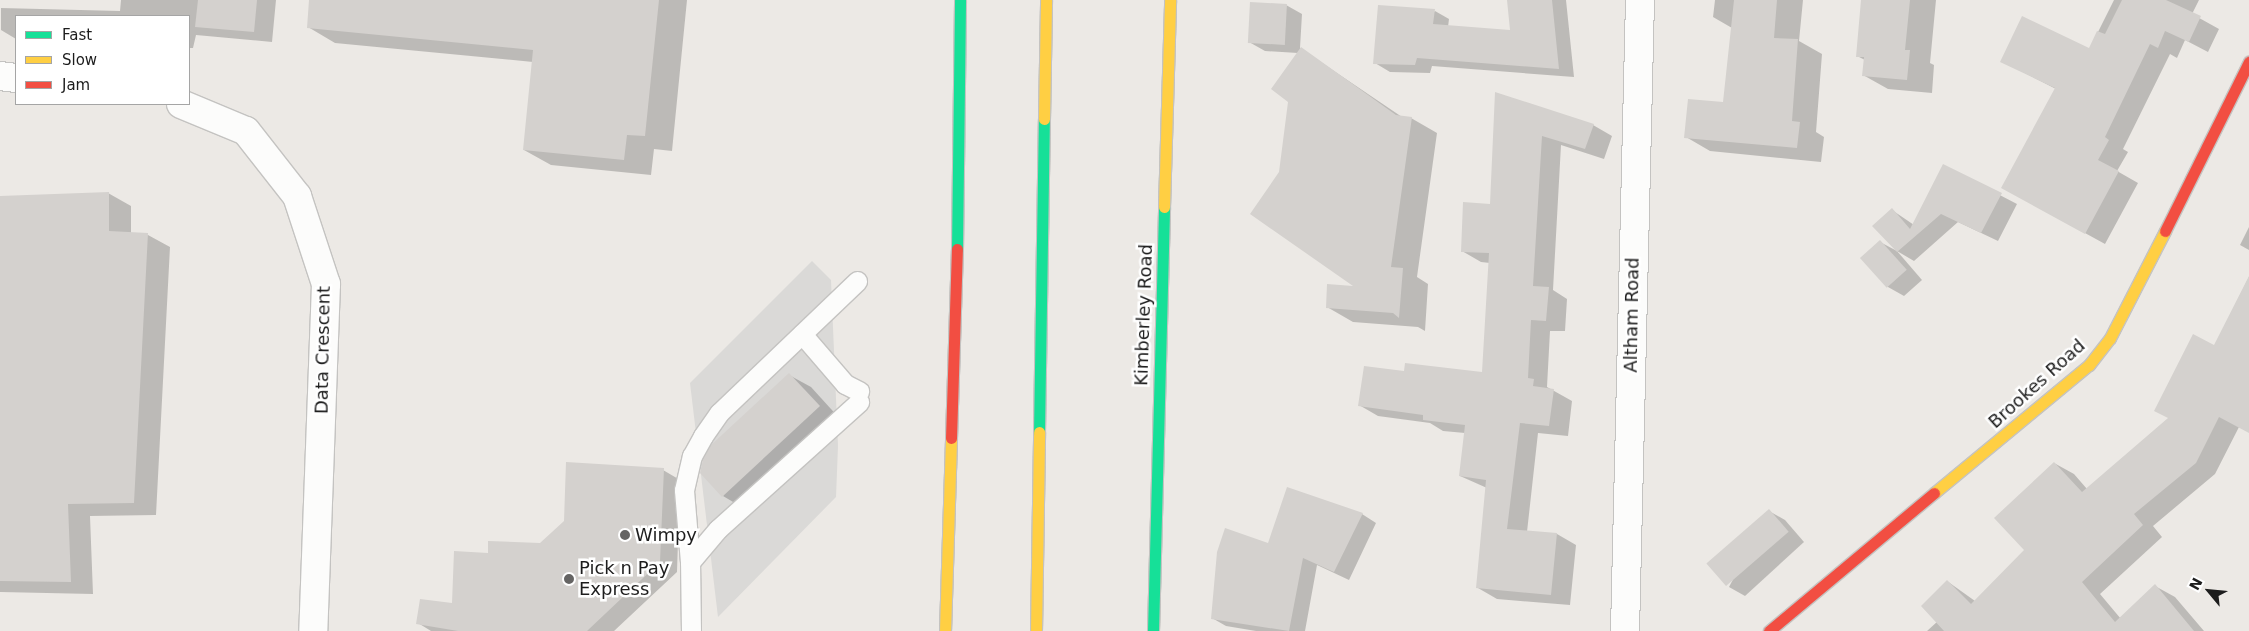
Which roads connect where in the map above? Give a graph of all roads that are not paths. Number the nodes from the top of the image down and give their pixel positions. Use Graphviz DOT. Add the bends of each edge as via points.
graph roads {
  1 [pos="960,0"];
  2 [pos="1046,0"];
  3 [pos="1170,0"];
  4 [pos="1640,0"];
  5 [pos="2249,62"];
  6 [pos="0,76"];
  7 [pos="15,78"];
  8 [pos="183,105"];
  9 [pos="857,281"];
  10 [pos="802,334"];
  11 [pos="690,562"];
  12 [pos="313,631"];
  13 [pos="690,631"];
  14 [pos="946,631"];
  15 [pos="1036,631"];
  16 [pos="1152,631"];
  17 [pos="1625,631"];
  18 [pos="1769,631"];
  1 -- 14 [label="main road" via="959,177"];
  2 -- 15 [label="main road"];
  3 -- 16 [label="main road, Kimberley Road"];
  4 -- 17 [label="street, Altham Road"];
  5 -- 18 [label="main road, Brookes Road" via="2129,304 2110,338 2089,365"];
  6 -- 7 [label="street"];
  8 -- 12 [label="street, Data Crescent" via="246,131 297,196 326,284"];
  9 -- 10 [label="lane"];
  10 -- 11 [label="lane" via="720,413 692,456 684,490"];
  10 -- 11 [label="lane" via="859,396 718,529"];
  11 -- 13 [label="lane"];
}
